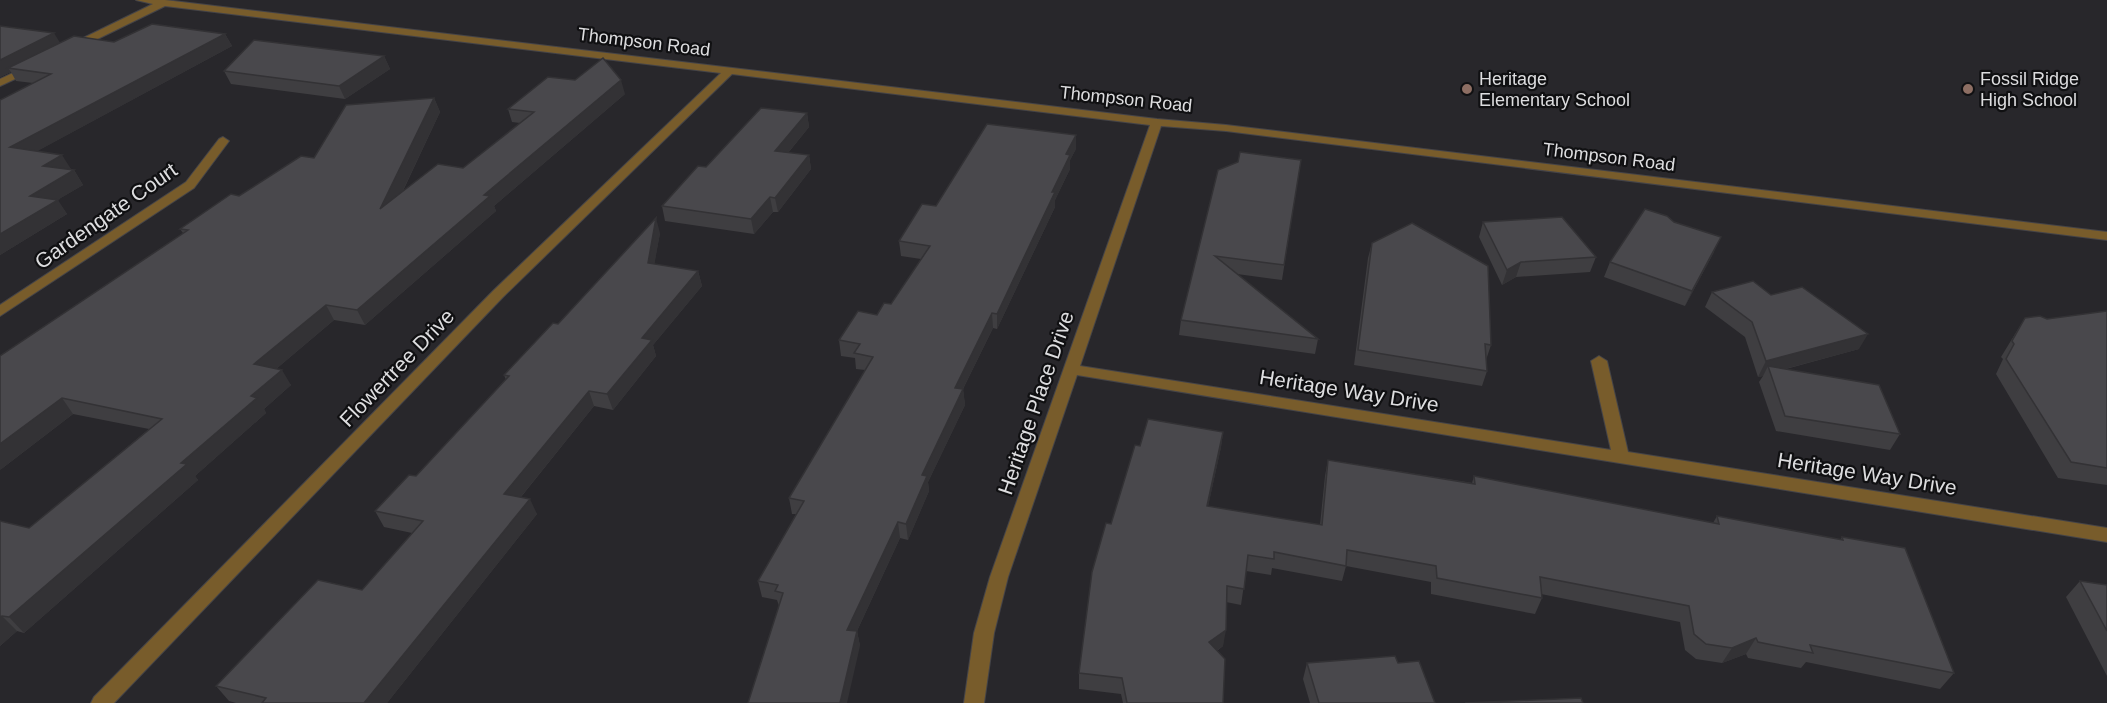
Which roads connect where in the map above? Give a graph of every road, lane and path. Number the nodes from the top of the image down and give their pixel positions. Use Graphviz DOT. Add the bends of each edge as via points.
graph roads {
  1 [pos="141,0"];
  2 [pos="163,3"];
  3 [pos="62,52"];
  4 [pos="41,62"];
  5 [pos="730,70"];
  6 [pos="0,82"];
  7 [pos="1157,122"];
  8 [pos="223,141"];
  9 [pos="2107,236"];
  10 [pos="0,312"];
  11 [pos="1599,360"];
  12 [pos="1070,369"];
  13 [pos="1621,457"];
  14 [pos="2107,535"];
  15 [pos="101,703"];
  16 [pos="974,703"];
  1 -- 2 [label="street, Thompson Road"];
  2 -- 3 [label="street"];
  2 -- 5 [label="street, Thompson Road"];
  4 -- 6 [label="street"];
  5 -- 7 [label="street, Thompson Road"];
  5 -- 15 [label="street, Flowertree Drive" via="498,294"];
  7 -- 9 [label="street, Thompson Road"];
  7 -- 12 [label="street, Heritage Place Drive"];
  8 -- 10 [label="street, Gardengate Court" via="190,185"];
  11 -- 13 [label="street"];
  12 -- 13 [label="street, Heritage Way Drive"];
  12 -- 16 [label="street, Heritage Place Drive" via="999,576 984,633"];
  13 -- 14 [label="street, Heritage Way Drive"];
}
